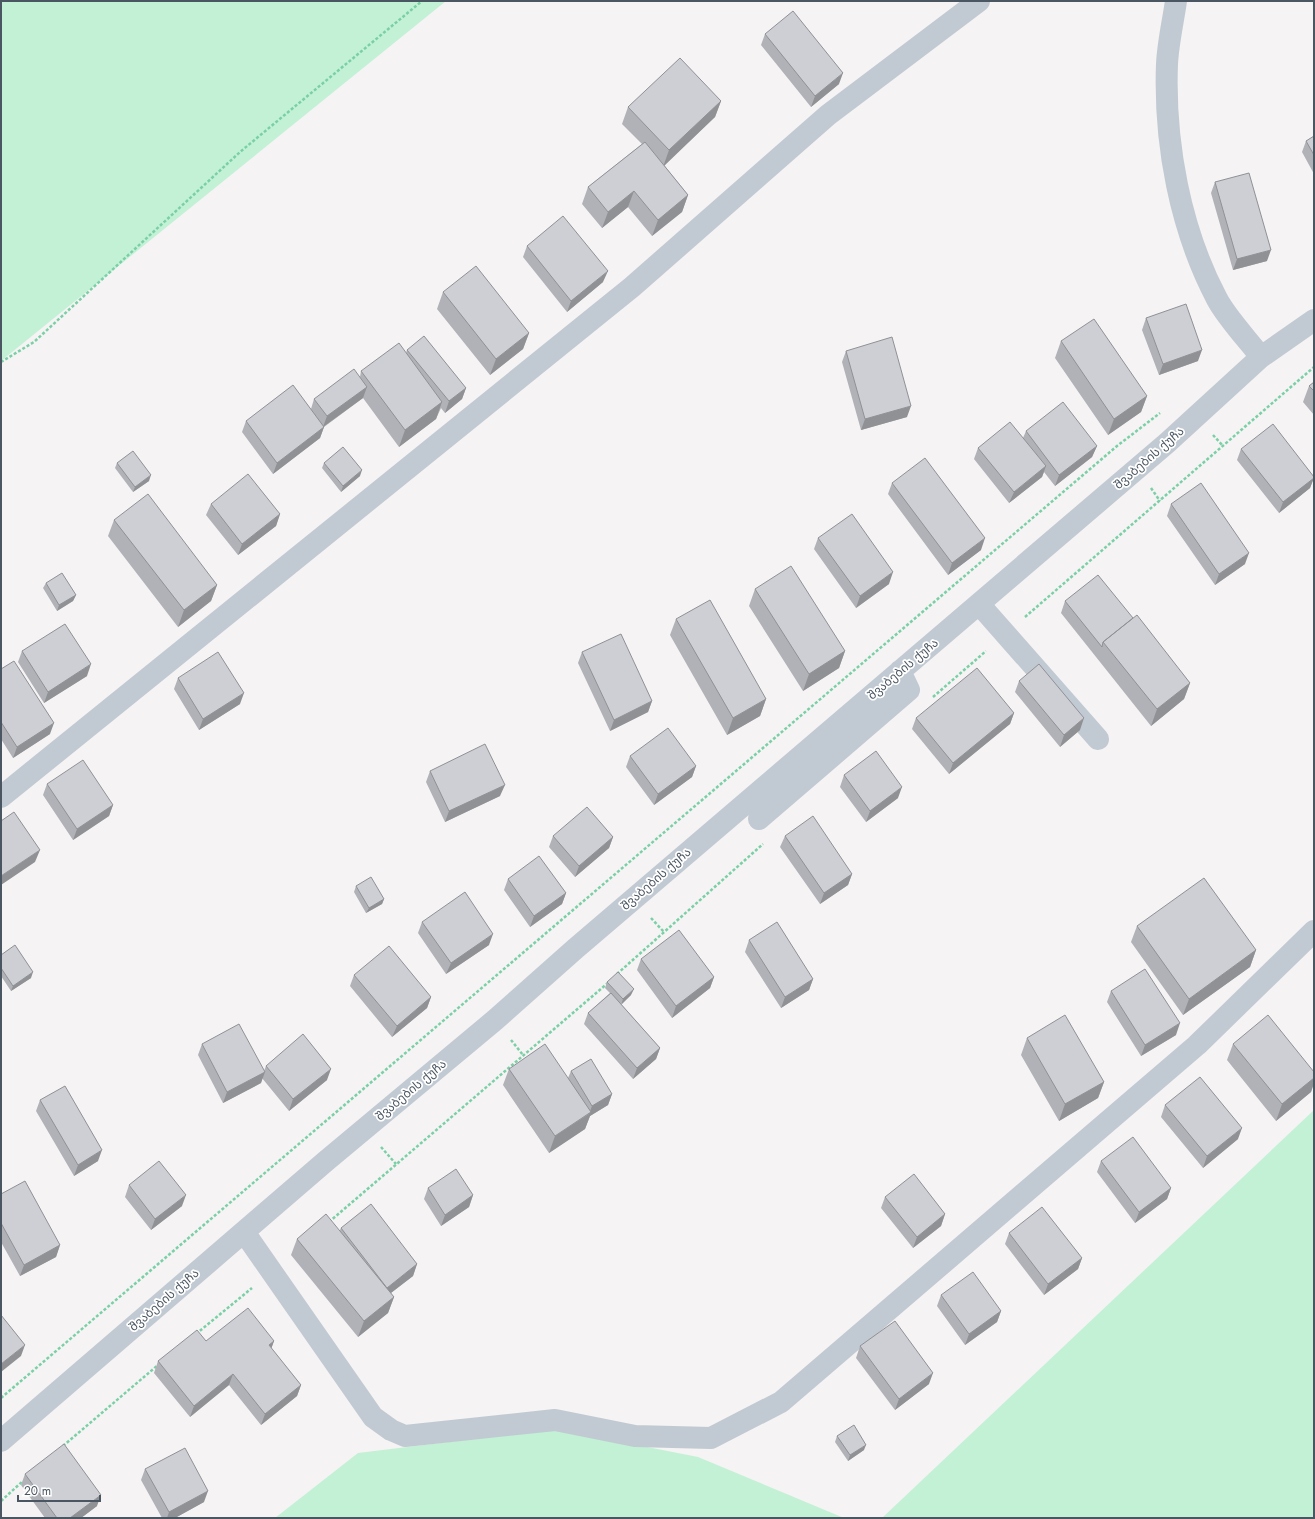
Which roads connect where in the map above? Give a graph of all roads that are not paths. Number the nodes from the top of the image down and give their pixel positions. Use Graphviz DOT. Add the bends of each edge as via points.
graph roads {
  1 [pos="979,1"];
  2 [pos="1176,1"];
  3 [pos="1314,320"];
  4 [pos="1262,357"];
  5 [pos="979,604"];
  6 [pos="900,671"];
  7 [pos="1098,739"];
  8 [pos="1,797"];
  9 [pos="759,819"];
  10 [pos="1314,931"];
  11 [pos="244,1232"];
  12 [pos="1,1441"];
  1 -- 8 [label="street" via="828,115 632,287"];
  2 -- 4 [label="street" via="1167,63 1168,126 1178,194 1200,259 1218,300"];
  3 -- 4 [label="street, შვაბების ქუჩა"];
  4 -- 5 [label="street, შვაბების ქუჩა" via="1167,443"];
  5 -- 6 [label="street, შვაბების ქუჩა"];
  5 -- 7 [label="street"];
  6 -- 9 [label="street" via="909,690"];
  6 -- 11 [label="street, შვაბების ქუჩა" via="593,933 496,1020"];
  10 -- 11 [label="street" via="1197,1044 781,1402 711,1438 635,1436 555,1420 405,1436 373,1417"];
  11 -- 12 [label="street, შვაბების ქუჩა"];
}
